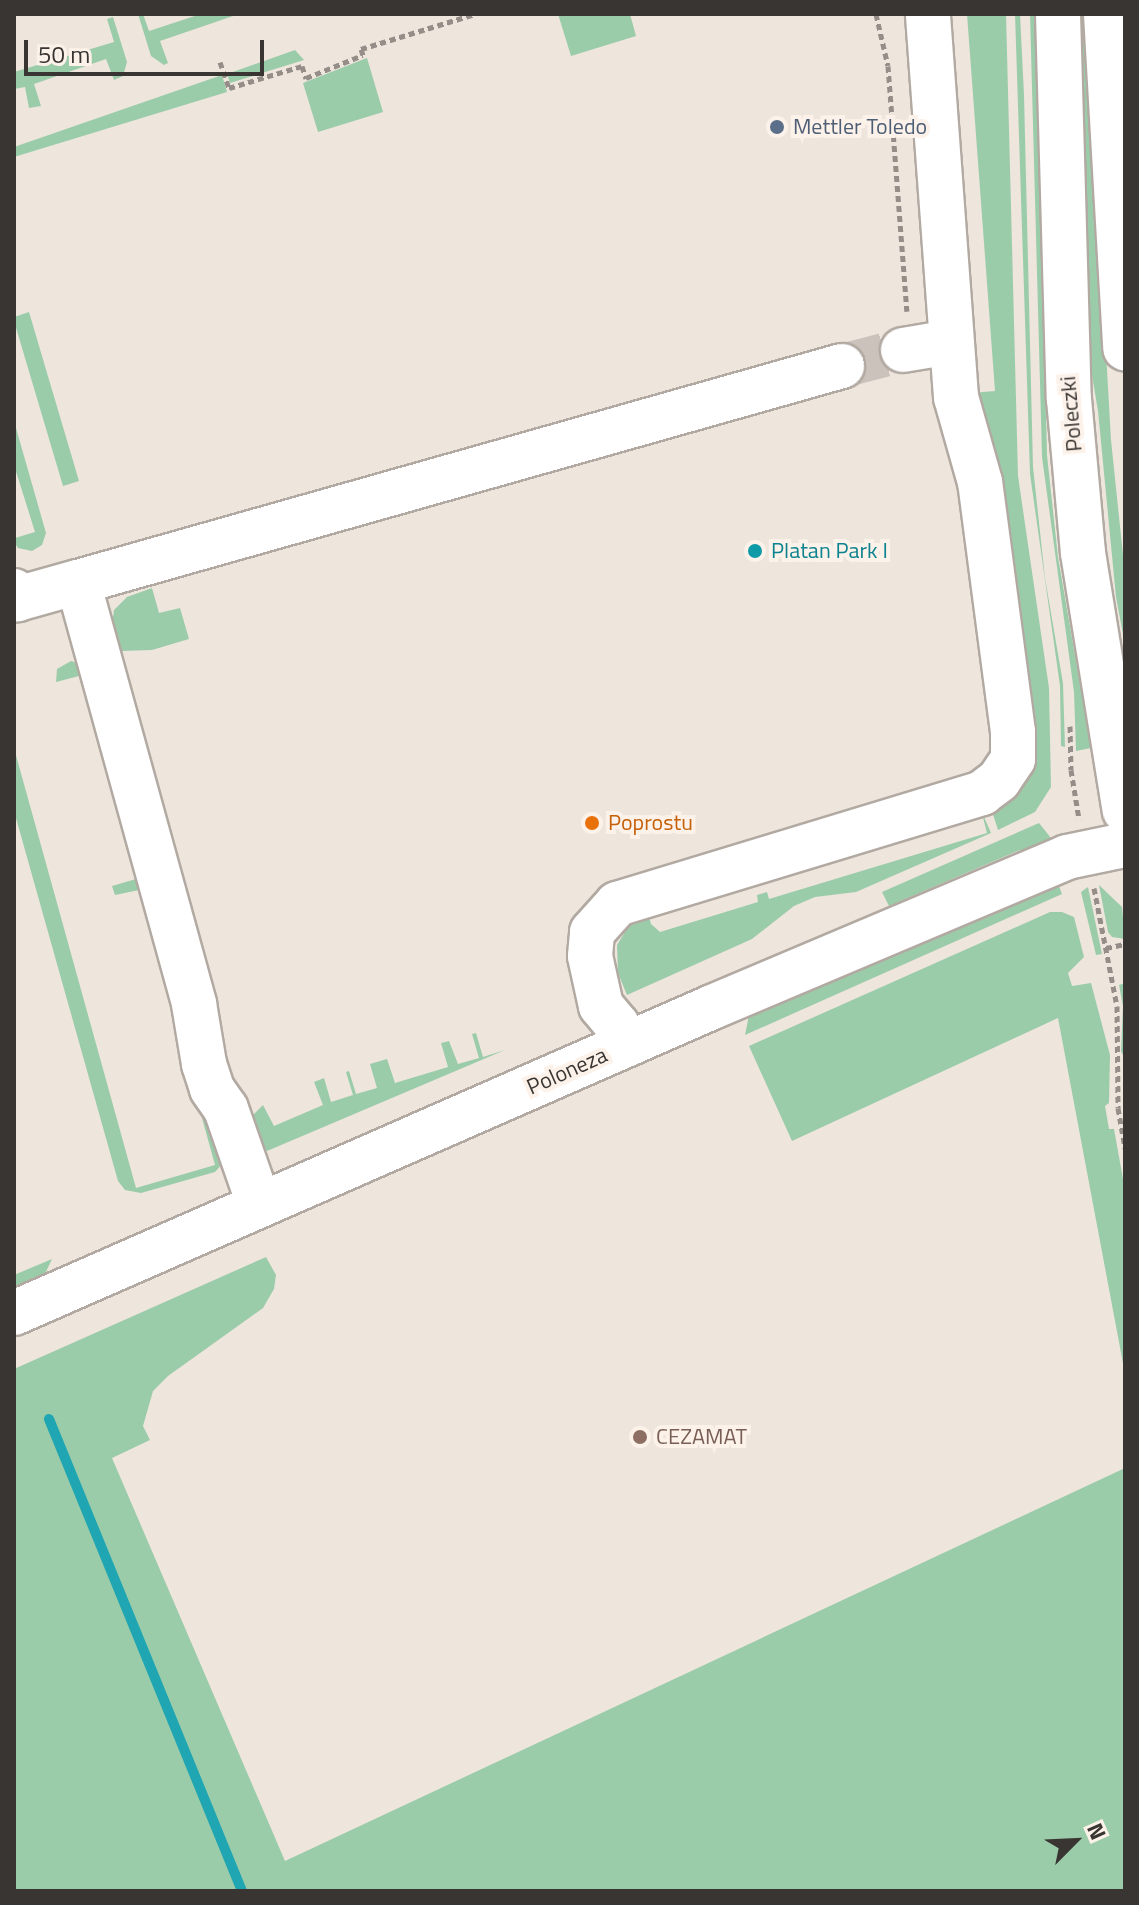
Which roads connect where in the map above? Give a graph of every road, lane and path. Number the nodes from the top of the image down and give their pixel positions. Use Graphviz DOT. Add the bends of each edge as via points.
graph roads {
  1 [pos="475,14"];
  2 [pos="928,14"];
  3 [pos="1058,14"];
  4 [pos="1106,14"];
  5 [pos="220,62"];
  6 [pos="1124,320"];
  7 [pos="951,342"];
  8 [pos="903,350"];
  9 [pos="842,366"];
  10 [pos="78,582"];
  11 [pos="14,591"];
  12 [pos="1125,811"];
  13 [pos="1125,845"];
  14 [pos="1092,880"];
  15 [pos="1125,944"];
  16 [pos="1106,948"];
  17 [pos="621,1035"];
  18 [pos="1125,1148"];
  19 [pos="259,1204"];
  20 [pos="14,1313"];
  1 -- 5 [label="path" via="361,49 363,55 306,78 302,66 229,88"];
  2 -- 7 [label="street"];
  3 -- 12 [label="street, Poleczki" via="1069,399 1083,553"];
  4 -- 6 [label="street"];
  7 -- 8 [label="street"];
  7 -- 17 [label="street" via="956,397 980,482 1013,759 982,793 617,904 592,932 590,956 596,979 611,993"];
  9 -- 10 [label="street"];
  10 -- 11 [label="street" via="17,599"];
  10 -- 19 [label="street" via="194,1004 220,1061 226,1109"];
  13 -- 17 [label="street, Poloneza" via="1067,857"];
  14 -- 16 [label="path"];
  15 -- 16 [label="path"];
  16 -- 18 [label="path" via="1117,1006 1118,1108"];
  17 -- 19 [label="street, Poloneza"];
  19 -- 20 [label="street, Poloneza"];
}
